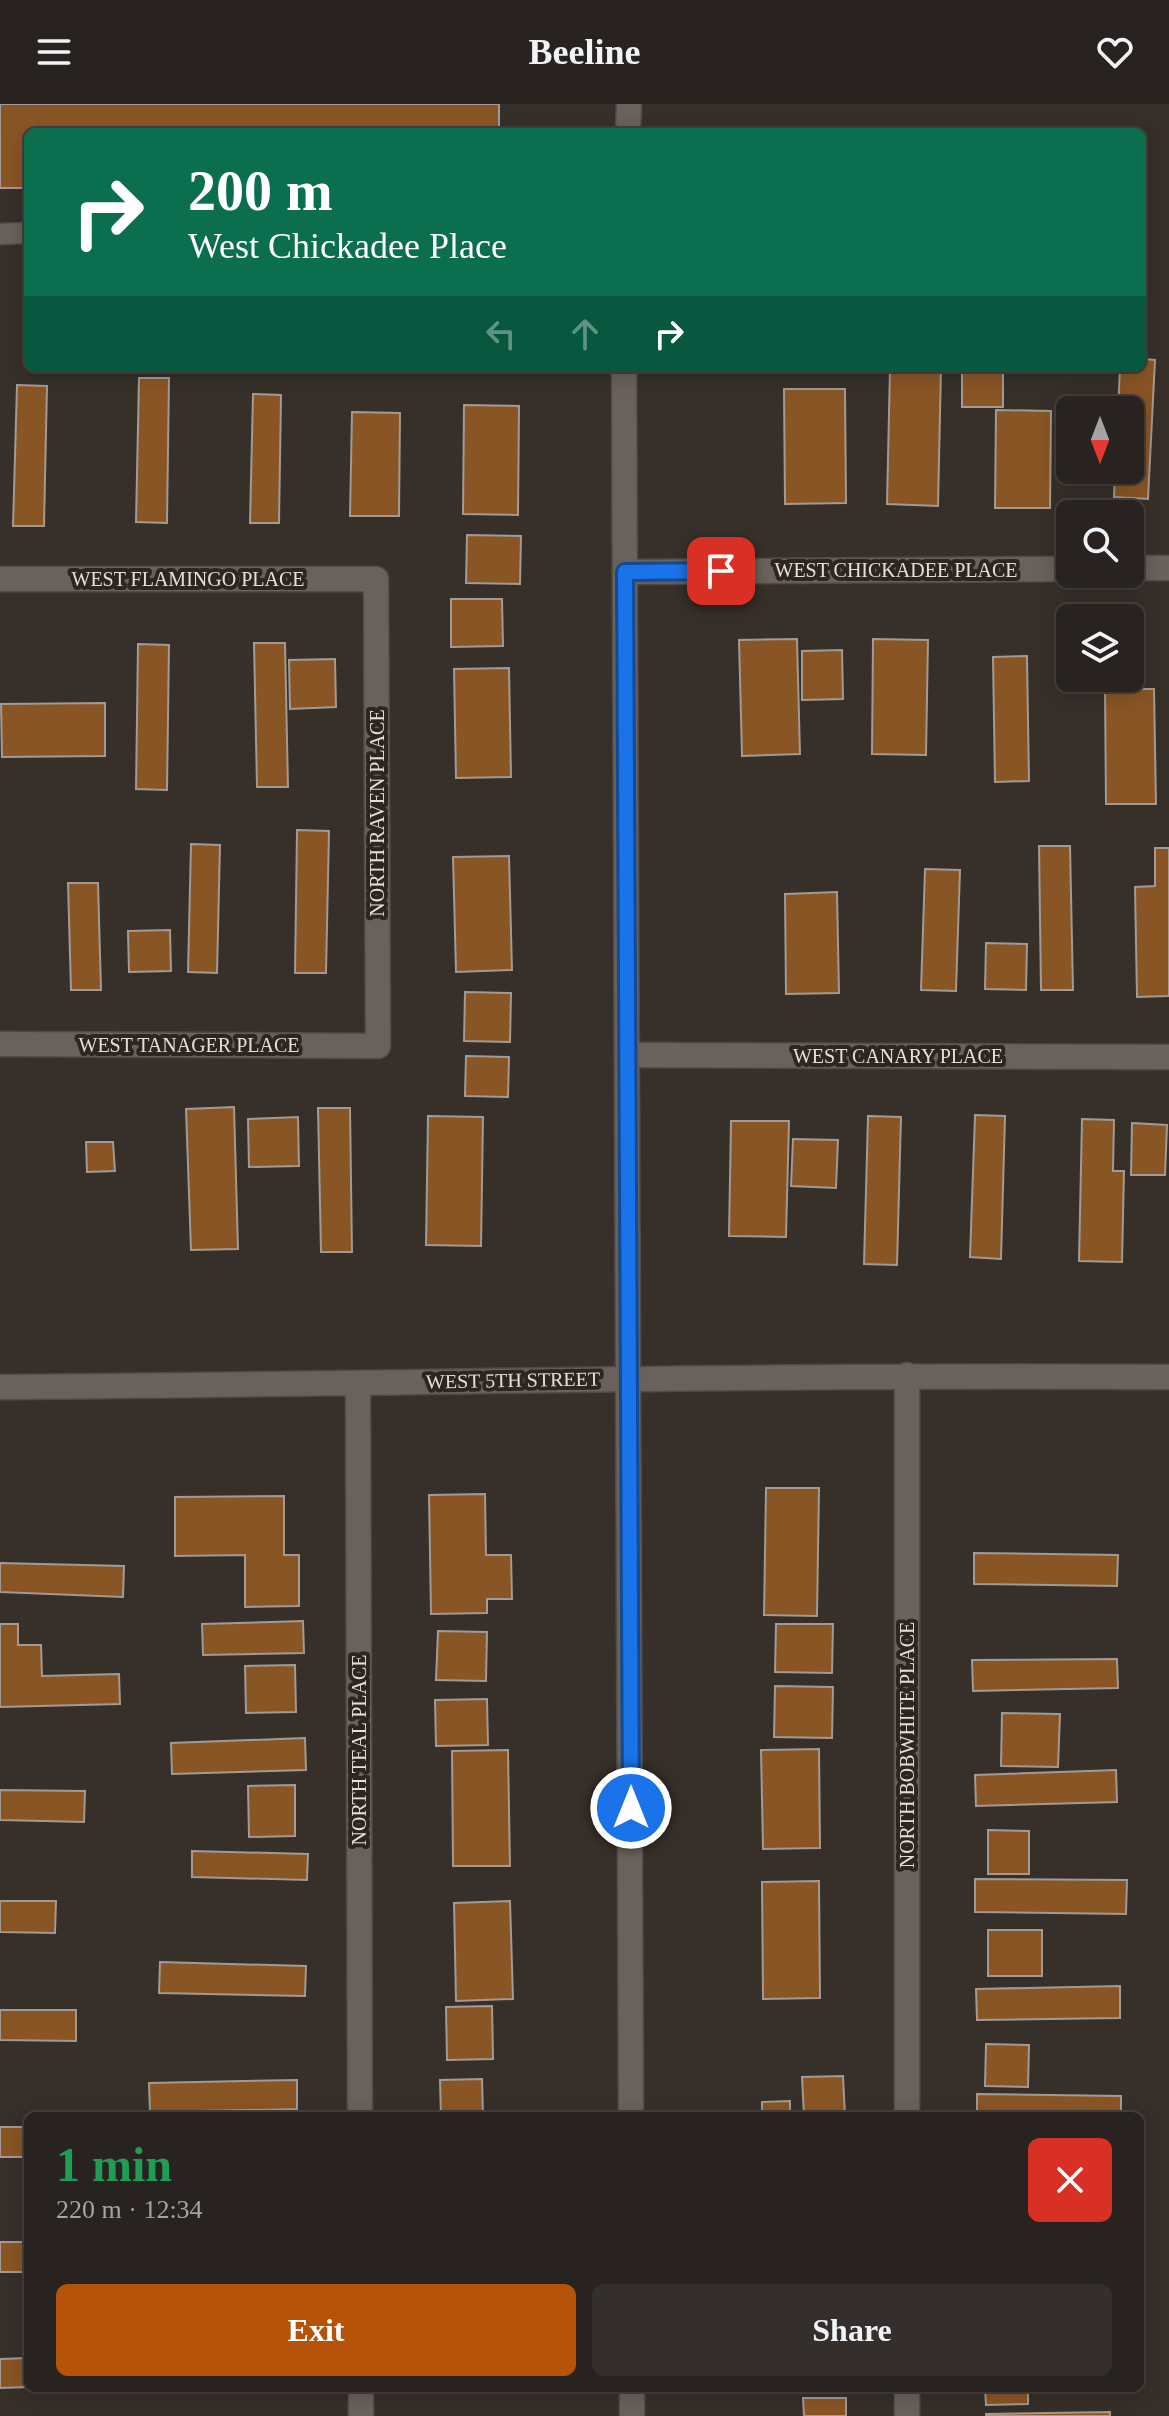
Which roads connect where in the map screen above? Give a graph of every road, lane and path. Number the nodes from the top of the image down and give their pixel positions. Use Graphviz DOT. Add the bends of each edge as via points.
graph roads {
  1 [pos="629,104"];
  2 [pos="628,128"];
  3 [pos="24,233"];
  4 [pos="0,234"];
  5 [pos="624,372"];
  6 [pos="1144,568"];
  7 [pos="1169,568"];
  8 [pos="1056,569"];
  9 [pos="625,572"];
  10 [pos="0,579"];
  11 [pos="376,579"];
  12 [pos="0,1044"];
  13 [pos="378,1046"];
  14 [pos="627,1055"];
  15 [pos="1169,1057"];
  16 [pos="907,1375"];
  17 [pos="1169,1377"];
  18 [pos="630,1378"];
  19 [pos="358,1384"];
  20 [pos="0,1387"];
  21 [pos="360,2112"];
  22 [pos="631,2112"];
  23 [pos="907,2112"];
  24 [pos="361,2392"];
  25 [pos="632,2392"];
  26 [pos="907,2392"];
  27 [pos="361,2416"];
  28 [pos="632,2416"];
  29 [pos="907,2416"];
  1 -- 2 [label="street"];
  3 -- 4 [label="lane"];
  5 -- 9 [label="street"];
  6 -- 7 [label="street"];
  8 -- 9 [label="street, WEST CHICKADEE PLACE"];
  9 -- 14 [label="street"];
  10 -- 11 [label="street, WEST FLAMINGO PLACE"];
  11 -- 13 [label="street, NORTH RAVEN PLACE"];
  12 -- 13 [label="street, WEST TANAGER PLACE"];
  14 -- 15 [label="street, WEST CANARY PLACE"];
  14 -- 18 [label="street"];
  16 -- 17 [label="street, WEST 5TH STREET"];
  16 -- 18 [label="street, WEST 5TH STREET"];
  16 -- 23 [label="street, NORTH BOBWHITE PLACE"];
  18 -- 19 [label="street, WEST 5TH STREET"];
  18 -- 22 [label="street"];
  19 -- 20 [label="street, WEST 5TH STREET"];
  19 -- 21 [label="street, NORTH TEAL PLACE"];
  24 -- 27 [label="street"];
  25 -- 28 [label="street"];
  26 -- 29 [label="street"];
}
